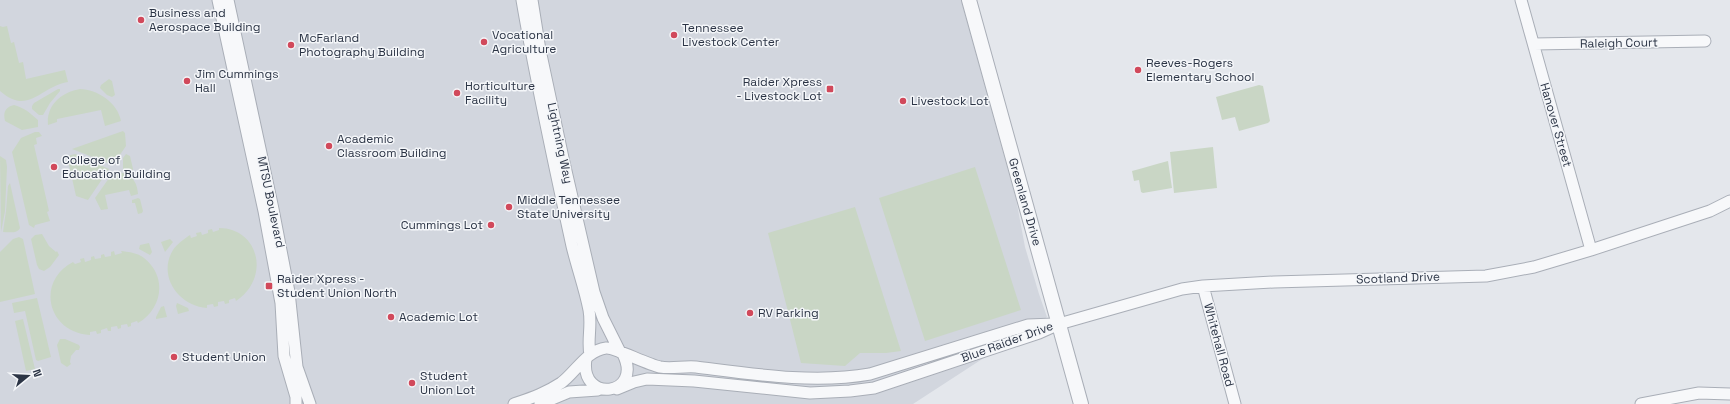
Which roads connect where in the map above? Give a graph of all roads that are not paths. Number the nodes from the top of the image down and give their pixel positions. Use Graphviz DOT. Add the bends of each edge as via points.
graph roads {
  1 [pos="218,0"];
  2 [pos="228,0"];
  3 [pos="522,0"];
  4 [pos="532,0"];
  5 [pos="969,0"];
  6 [pos="1521,0"];
  7 [pos="1705,41"];
  8 [pos="1534,44"];
  9 [pos="1730,201"];
  10 [pos="1591,250"];
  11 [pos="1203,286"];
  12 [pos="1059,324"];
  13 [pos="621,353"];
  14 [pos="588,357"];
  15 [pos="617,389"];
  16 [pos="598,390"];
  17 [pos="1730,394"];
  18 [pos="296,404"];
  19 [pos="310,404"];
  20 [pos="514,404"];
  21 [pos="540,404"];
  22 [pos="1081,404"];
  23 [pos="1236,404"];
  24 [pos="1641,404"];
  1 -- 18 [label="street, MTSU Boulevard" via="265,219 281,303 284,356"];
  2 -- 19 [label="street, MTSU Boulevard" via="288,285 297,367"];
  3 -- 14 [label="street, Lightning Way" via="531,56 573,251 589,311"];
  4 -- 13 [label="street, Lightning Way" via="561,151 592,285 603,318"];
  5 -- 12 [label="street, Greenland Drive"];
  6 -- 8 [label="street, Hanover Street"];
  7 -- 8 [label="street, Raleigh Court"];
  8 -- 10 [label="street, Hanover Street"];
  9 -- 10 [label="street, Scotland Drive" via="1710,211"];
  10 -- 11 [label="street, Scotland Drive" via="1534,267 1486,276"];
  11 -- 12 [label="street, Scotland Drive" via="1182,289"];
  11 -- 23 [label="street, Whitehall Road"];
  12 -- 13 [label="street, Blue Raider Drive" via="1028,325 850,378 822,379 691,367 662,367"];
  12 -- 15 [label="street, Blue Raider Drive" via="874,388 810,393 694,381 647,379"];
  12 -- 22 [label="street, Greenland Drive"];
  13 -- 14 [label="street" via="607,348 598,350"];
  13 -- 15 [label="street" via="628,370 626,379"];
  14 -- 16 [label="street" via="585,375 588,382"];
  14 -- 20 [label="street" via="565,380 551,389"];
  15 -- 16 [label="street"];
  16 -- 21 [label="street" via="569,392"];
  17 -- 24 [label="street" via="1699,392"];
}
